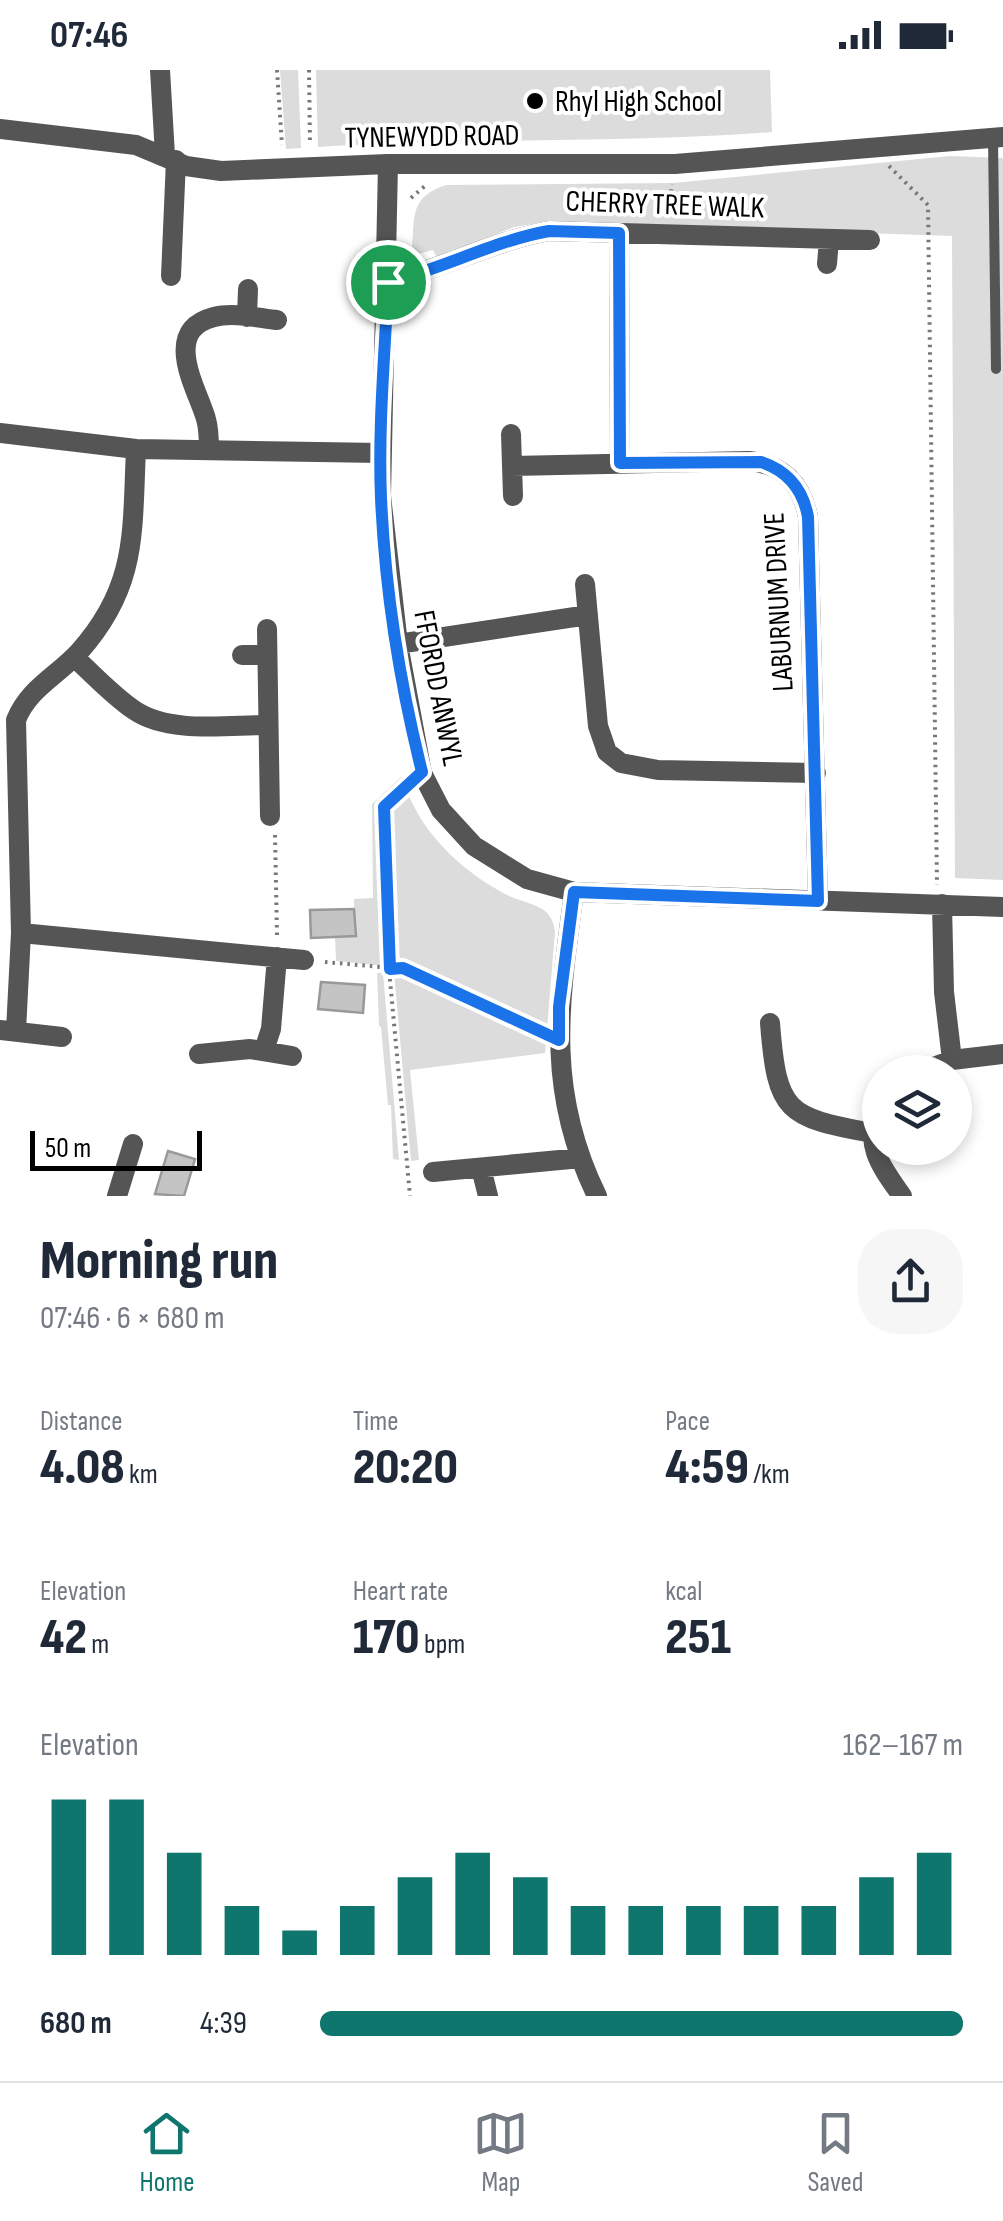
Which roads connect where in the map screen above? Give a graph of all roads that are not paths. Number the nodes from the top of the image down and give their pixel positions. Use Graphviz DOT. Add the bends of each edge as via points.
graph roads {
  1 [pos="160,70"];
  2 [pos="0,128"];
  3 [pos="998,138"];
  4 [pos="171,157"];
  5 [pos="388,164"];
  6 [pos="619,233"];
  7 [pos="829,239"];
  8 [pos="870,240"];
  9 [pos="827,264"];
  10 [pos="171,276"];
  11 [pos="388,282"];
  12 [pos="248,290"];
  13 [pos="247,317"];
  14 [pos="278,320"];
  15 [pos="999,332"];
  16 [pos="996,368"];
  17 [pos="0,433"];
  18 [pos="512,434"];
  19 [pos="136,449"];
  20 [pos="210,450"];
  21 [pos="381,453"];
  22 [pos="620,463"];
  23 [pos="512,466"];
  24 [pos="513,496"];
  25 [pos="585,584"];
  26 [pos="588,615"];
  27 [pos="266,629"];
  28 [pos="398,644"];
  29 [pos="242,655"];
  30 [pos="267,655"];
  31 [pos="74,657"];
  32 [pos="268,725"];
  33 [pos="816,773"];
  34 [pos="270,816"];
  35 [pos="574,892"];
  36 [pos="818,901"];
  37 [pos="940,904"];
  38 [pos="1003,906"];
  39 [pos="21,933"];
  40 [pos="277,957"];
  41 [pos="304,960"];
  42 [pos="770,1024"];
  43 [pos="8,1030"];
  44 [pos="62,1037"];
  45 [pos="264,1050"];
  46 [pos="199,1054"];
  47 [pos="1003,1054"];
  48 [pos="951,1055"];
  49 [pos="292,1056"];
  50 [pos="972,1058"];
  51 [pos="862,1131"];
  52 [pos="133,1144"];
  53 [pos="581,1158"];
  54 [pos="882,1165"];
  55 [pos="482,1168"];
  56 [pos="433,1172"];
  57 [pos="117,1196"];
  58 [pos="488,1196"];
  59 [pos="597,1196"];
  60 [pos="902,1196"];
  1 -- 4 [label="street"];
  2 -- 4 [label="street, TYNEWYDD ROAD" via="136,145"];
  3 -- 5 [label="street, TYNEWYDD ROAD" via="675,164"];
  3 -- 15 [label="lane"];
  4 -- 5 [label="street, TYNEWYDD ROAD" via="200,170"];
  4 -- 10 [label="street"];
  5 -- 11 [label="street, FFORDD ANWYL"];
  6 -- 7 [label="street, CHERRY TREE WALK"];
  6 -- 11 [label="street, CHERRY TREE WALK" via="530,234"];
  6 -- 22 [label="street"];
  7 -- 8 [label="street, CHERRY TREE WALK"];
  7 -- 9 [label="street"];
  11 -- 21 [label="street, FFORDD ANWYL"];
  12 -- 13 [label="street"];
  13 -- 14 [label="street"];
  13 -- 20 [label="street" via="211,318 187,344 185,364"];
  15 -- 16 [label="lane"];
  17 -- 19 [label="street"];
  18 -- 23 [label="street"];
  19 -- 20 [label="street"];
  19 -- 31 [label="street" via="124,582"];
  20 -- 21 [label="street"];
  21 -- 28 [label="street, FFORDD ANWYL" via="383,533"];
  22 -- 23 [label="street, LABURNUM DRIVE"];
  22 -- 33 [label="street, LABURNUM DRIVE" via="761,462 796,485 808,517"];
  23 -- 24 [label="street"];
  25 -- 26 [label="street"];
  26 -- 28 [label="street"];
  26 -- 33 [label="street" via="598,726 621,764"];
  27 -- 30 [label="street"];
  28 -- 35 [label="street, FFORDD ANWYL" via="422,772 441,810 474,846 527,879"];
  29 -- 30 [label="street"];
  30 -- 32 [label="street"];
  31 -- 32 [label="street" via="150,718"];
  31 -- 39 [label="street" via="29,696 16,720"];
  32 -- 34 [label="street"];
  33 -- 36 [label="street, LABURNUM DRIVE"];
  35 -- 36 [label="street, FFORDD ANWYL"];
  35 -- 53 [label="street" via="559,1040 565,1104"];
  36 -- 37 [label="street, FFORDD ANWYL"];
  37 -- 38 [label="street, FFORDD ANWYL"];
  37 -- 48 [label="street"];
  39 -- 40 [label="street"];
  39 -- 43 [label="street"];
  40 -- 41 [label="street"];
  40 -- 45 [label="street" via="272,1029"];
  42 -- 51 [label="street" via="782,1096 816,1122"];
  43 -- 44 [label="street"];
  45 -- 46 [label="street"];
  45 -- 49 [label="street"];
  47 -- 50 [label="street"];
  52 -- 57 [label="street"];
  53 -- 55 [label="street"];
  53 -- 59 [label="street"];
  54 -- 60 [label="street"];
  55 -- 56 [label="street"];
  55 -- 58 [label="street"];
}
